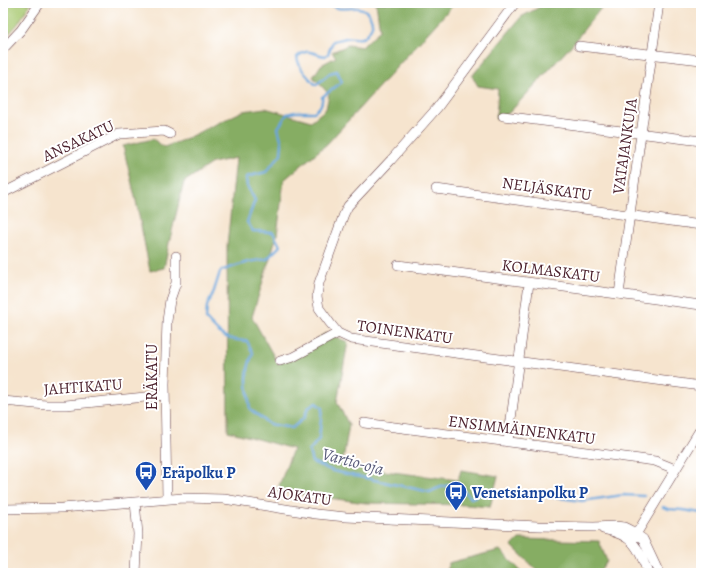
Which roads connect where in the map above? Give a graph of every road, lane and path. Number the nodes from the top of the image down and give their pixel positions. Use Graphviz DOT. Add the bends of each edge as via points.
graph roads {
  1 [pos="40,3"];
  2 [pos="515,3"];
  3 [pos="659,3"];
  4 [pos="578,46"];
  5 [pos="3,49"];
  6 [pos="652,54"];
  7 [pos="701,60"];
  8 [pos="503,116"];
  9 [pos="641,133"];
  10 [pos="170,134"];
  11 [pos="701,141"];
  12 [pos="436,189"];
  13 [pos="3,193"];
  14 [pos="630,215"];
  15 [pos="701,225"];
  16 [pos="176,256"];
  17 [pos="398,265"];
  18 [pos="529,283"];
  19 [pos="619,294"];
  20 [pos="701,305"];
  21 [pos="338,333"];
  22 [pos="280,361"];
  23 [pos="518,361"];
  24 [pos="701,386"];
  25 [pos="165,396"];
  26 [pos="3,401"];
  27 [pos="364,423"];
  28 [pos="701,428"];
  29 [pos="508,442"];
  30 [pos="675,469"];
  31 [pos="166,499"];
  32 [pos="135,502"];
  33 [pos="3,510"];
  34 [pos="635,538"];
  35 [pos="136,573"];
  36 [pos="648,573"];
  37 [pos="659,573"];
  1 -- 5 [label="street"];
  2 -- 21 [label="street, TOINENKATU" via="437,108 348,206 319,283 317,296 320,308"];
  3 -- 6 [label="street, VATAJANKUJA"];
  4 -- 6 [label="street"];
  6 -- 7 [label="street"];
  6 -- 9 [label="street, VATAJANKUJA"];
  8 -- 9 [label="street"];
  9 -- 11 [label="street"];
  9 -- 14 [label="street, VATAJANKUJA"];
  10 -- 13 [label="street, ANSAKATU" via="164,130 119,134"];
  12 -- 14 [label="street, NELJÄSKATU"];
  14 -- 15 [label="street, NELJÄSKATU"];
  14 -- 19 [label="street, VATAJANKUJA"];
  16 -- 25 [label="street, ERÄKATU" via="176,284 170,300 167,321"];
  17 -- 18 [label="street, KOLMASKATU"];
  18 -- 19 [label="street, KOLMASKATU"];
  18 -- 23 [label="street"];
  19 -- 20 [label="street, KOLMASKATU"];
  21 -- 22 [label="street" via="293,357"];
  21 -- 23 [label="street, TOINENKATU" via="351,339"];
  23 -- 24 [label="street, TOINENKATU"];
  23 -- 29 [label="street"];
  25 -- 26 [label="street, JAHTIKATU" via="66,405"];
  25 -- 31 [label="street, ERÄKATU"];
  27 -- 29 [label="street, ENSIMMÄINENKATU"];
  28 -- 30 [label="street"];
  29 -- 30 [label="street, ENSIMMÄINENKATU" via="654,462"];
  30 -- 34 [label="street"];
  31 -- 32 [label="street, AJOKATU"];
  31 -- 34 [label="street, AJOKATU" via="224,499 346,517 594,527"];
  32 -- 33 [label="street, AJOKATU"];
  32 -- 35 [label="street" via="138,534"];
  34 -- 36 [label="street"];
  34 -- 37 [label="street, AJOKATU" via="643,539"];
}
